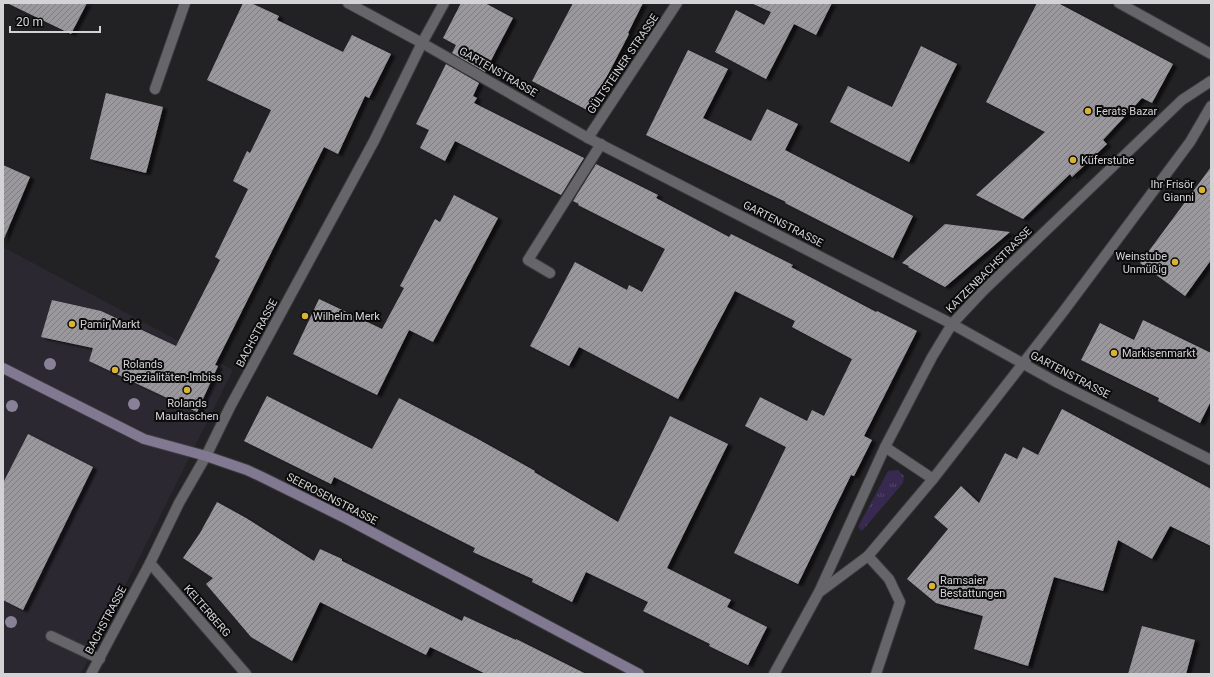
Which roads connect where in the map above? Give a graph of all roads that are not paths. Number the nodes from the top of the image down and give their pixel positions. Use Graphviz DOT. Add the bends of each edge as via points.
graph roads {
  1 [pos="185,3"];
  2 [pos="348,3"];
  3 [pos="444,3"];
  4 [pos="677,3"];
  5 [pos="1119,3"];
  6 [pos="422,42"];
  7 [pos="1211,54"];
  8 [pos="1211,81"];
  9 [pos="155,89"];
  10 [pos="1211,106"];
  11 [pos="588,138"];
  12 [pos="601,144"];
  13 [pos="550,273"];
  14 [pos="952,324"];
  15 [pos="1022,364"];
  16 [pos="3,368"];
  17 [pos="885,447"];
  18 [pos="206,456"];
  19 [pos="1211,460"];
  20 [pos="933,479"];
  21 [pos="868,556"];
  22 [pos="150,563"];
  23 [pos="819,592"];
  24 [pos="51,636"];
  25 [pos="100,659"];
  26 [pos="91,674"];
  27 [pos="246,674"];
  28 [pos="639,674"];
  29 [pos="774,674"];
  30 [pos="876,674"];
  1 -- 9 [label="street"];
  2 -- 6 [label="street, GARTENSTRASSE"];
  3 -- 6 [label="street, BACHSTRASSE"];
  4 -- 11 [label="street, GÜLTSTEINER STRASSE"];
  5 -- 7 [label="street"];
  6 -- 11 [label="street, GARTENSTRASSE"];
  6 -- 18 [label="street, BACHSTRASSE" via="374,140"];
  8 -- 14 [label="street, KATZENBACHSTRASSE" via="1182,100"];
  10 -- 15 [label="street, KATZENBACHSTRASSE" via="1190,142"];
  11 -- 12 [label="street, GARTENSTRASSE"];
  12 -- 13 [label="street" via="528,260"];
  12 -- 14 [label="street, GARTENSTRASSE"];
  14 -- 15 [label="street, GARTENSTRASSE"];
  14 -- 17 [label="street, KATZENBACHSTRASSE"];
  15 -- 19 [label="street, GARTENSTRASSE"];
  15 -- 20 [label="street, KATZENBACHSTRASSE"];
  16 -- 18 [label="street, SEEROSENSTRASSE" via="144,439"];
  17 -- 20 [label="street"];
  17 -- 23 [label="street, KATZENBACHSTRASSE"];
  18 -- 22 [label="street, BACHSTRASSE" via="179,503"];
  18 -- 28 [label="street, SEEROSENSTRASSE" via="247,470 346,519"];
  20 -- 21 [label="street, KATZENBACHSTRASSE"];
  21 -- 23 [label="street, KATZENBACHSTRASSE"];
  21 -- 30 [label="street" via="889,578 900,602"];
  22 -- 25 [label="street, BACHSTRASSE"];
  22 -- 27 [label="street, KELTERBERG"];
  23 -- 29 [label="street, KATZENBACHSTRASSE"];
  24 -- 25 [label="street"];
  25 -- 26 [label="street, BACHSTRASSE"];
}
